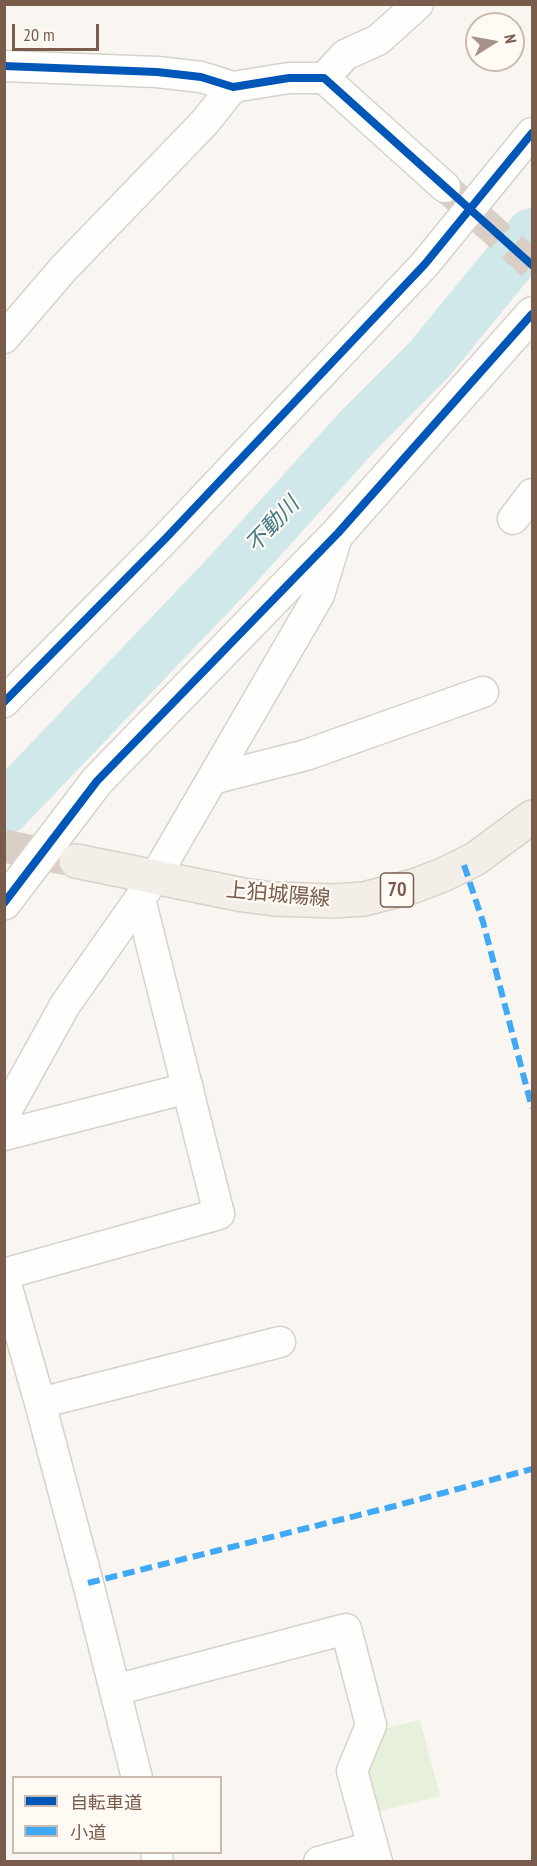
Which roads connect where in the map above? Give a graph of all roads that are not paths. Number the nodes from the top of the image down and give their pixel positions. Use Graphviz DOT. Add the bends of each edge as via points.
graph roads {
  1 [pos="418,4"];
  2 [pos="4,66"];
  3 [pos="324,78"];
  4 [pos="233,87"];
  5 [pos="532,132"];
  6 [pos="445,187"];
  7 [pos="532,314"];
  8 [pos="4,338"];
  9 [pos="532,494"];
  10 [pos="513,519"];
  11 [pos="338,532"];
  12 [pos="483,692"];
  13 [pos="4,702"];
  14 [pos="212,779"];
  15 [pos="532,817"];
  16 [pos="76,861"];
  17 [pos="147,888"];
  18 [pos="4,903"];
  19 [pos="188,1088"];
  20 [pos="4,1115"];
  21 [pos="4,1135"];
  22 [pos="4,1275"];
  23 [pos="280,1342"];
  24 [pos="40,1403"];
  25 [pos="115,1690"];
  26 [pos="136,1776"];
  27 [pos="374,1854"];
  28 [pos="319,1862"];
  1 -- 3 [label="street" via="378,40 345,55"];
  2 -- 4 [label="street" via="157,72 201,77"];
  3 -- 4 [label="street" via="289,78"];
  3 -- 6 [label="street"];
  4 -- 8 [label="street"];
  5 -- 13 [label="street" via="425,264 166,538"];
  7 -- 11 [label="street"];
  9 -- 10 [label="street"];
  11 -- 14 [label="street" via="319,595"];
  11 -- 18 [label="street" via="97,781"];
  12 -- 14 [label="street" via="306,755"];
  14 -- 17 [label="street"];
  15 -- 17 [label="main road, 上狛城陽線 / 70" via="475,860 414,886 364,898 314,901"];
  16 -- 17 [label="main road, 上狛城陽線 / 70"];
  17 -- 19 [label="street"];
  17 -- 20 [label="street" via="65,1005"];
  19 -- 21 [label="street"];
  19 -- 22 [label="street" via="219,1214"];
  22 -- 24 [label="street"];
  23 -- 24 [label="street"];
  24 -- 25 [label="street"];
  25 -- 26 [label="street"];
  25 -- 27 [label="street" via="346,1629 371,1725 352,1771"];
  27 -- 28 [label="street"];
}
